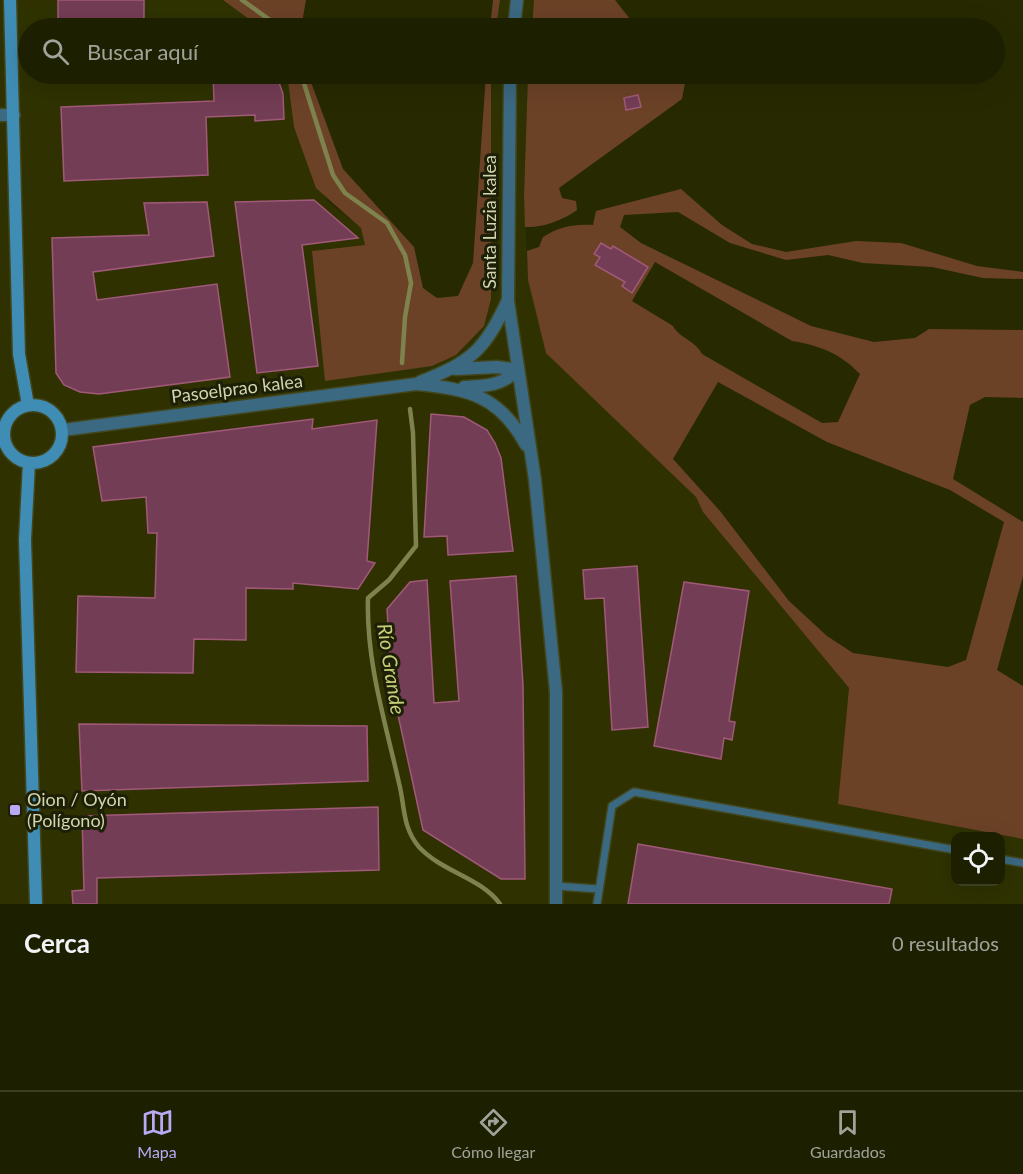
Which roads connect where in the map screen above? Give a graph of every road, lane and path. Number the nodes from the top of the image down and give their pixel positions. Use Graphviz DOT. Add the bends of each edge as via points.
graph roads {
  1 [pos="10,0"];
  2 [pos="517,0"];
  3 [pos="515,18"];
  4 [pos="510,84"];
  5 [pos="0,115"];
  6 [pos="14,115"];
  7 [pos="508,301"];
  8 [pos="454,369"];
  9 [pos="518,370"];
  10 [pos="416,384"];
  11 [pos="457,387"];
  12 [pos="28,405"];
  13 [pos="63,429"];
  14 [pos="2,441"];
  15 [pos="531,454"];
  16 [pos="29,463"];
  17 [pos="951,849"];
  18 [pos="1005,859"];
  19 [pos="1023,863"];
  20 [pos="556,886"];
  21 [pos="598,889"];
  22 [pos="36,904"];
  23 [pos="556,904"];
  24 [pos="597,904"];
  1 -- 6 [label="main road"];
  2 -- 3 [label="street"];
  4 -- 7 [label="street, Santa Luzia kalea"];
  5 -- 6 [label="street"];
  6 -- 12 [label="main road" via="19,354"];
  7 -- 8 [label="street" via="495,329 475,354"];
  7 -- 9 [label="street, Santa Luzia kalea"];
  8 -- 9 [label="street"];
  8 -- 10 [label="street"];
  9 -- 11 [label="street" via="493,386"];
  9 -- 15 [label="street, Santa Luzia kalea"];
  10 -- 11 [label="street"];
  10 -- 13 [label="street, Pasoelprao kalea"];
  11 -- 15 [label="street" via="486,398 514,423"];
  12 -- 13 [label="main road" via="46,407 60,420"];
  12 -- 14 [label="main road" via="19,408 6,422"];
  13 -- 16 [label="main road" via="62,443 54,455 43,462"];
  14 -- 16 [label="main road" via="18,459"];
  15 -- 20 [label="street, Santa Luzia kalea" via="556,692"];
  16 -- 22 [label="main road" via="25,540"];
  17 -- 21 [label="lane" via="634,792 612,806"];
  18 -- 19 [label="lane"];
  20 -- 21 [label="lane"];
  20 -- 23 [label="street, Santa Luzia kalea"];
  21 -- 24 [label="lane"];
}
